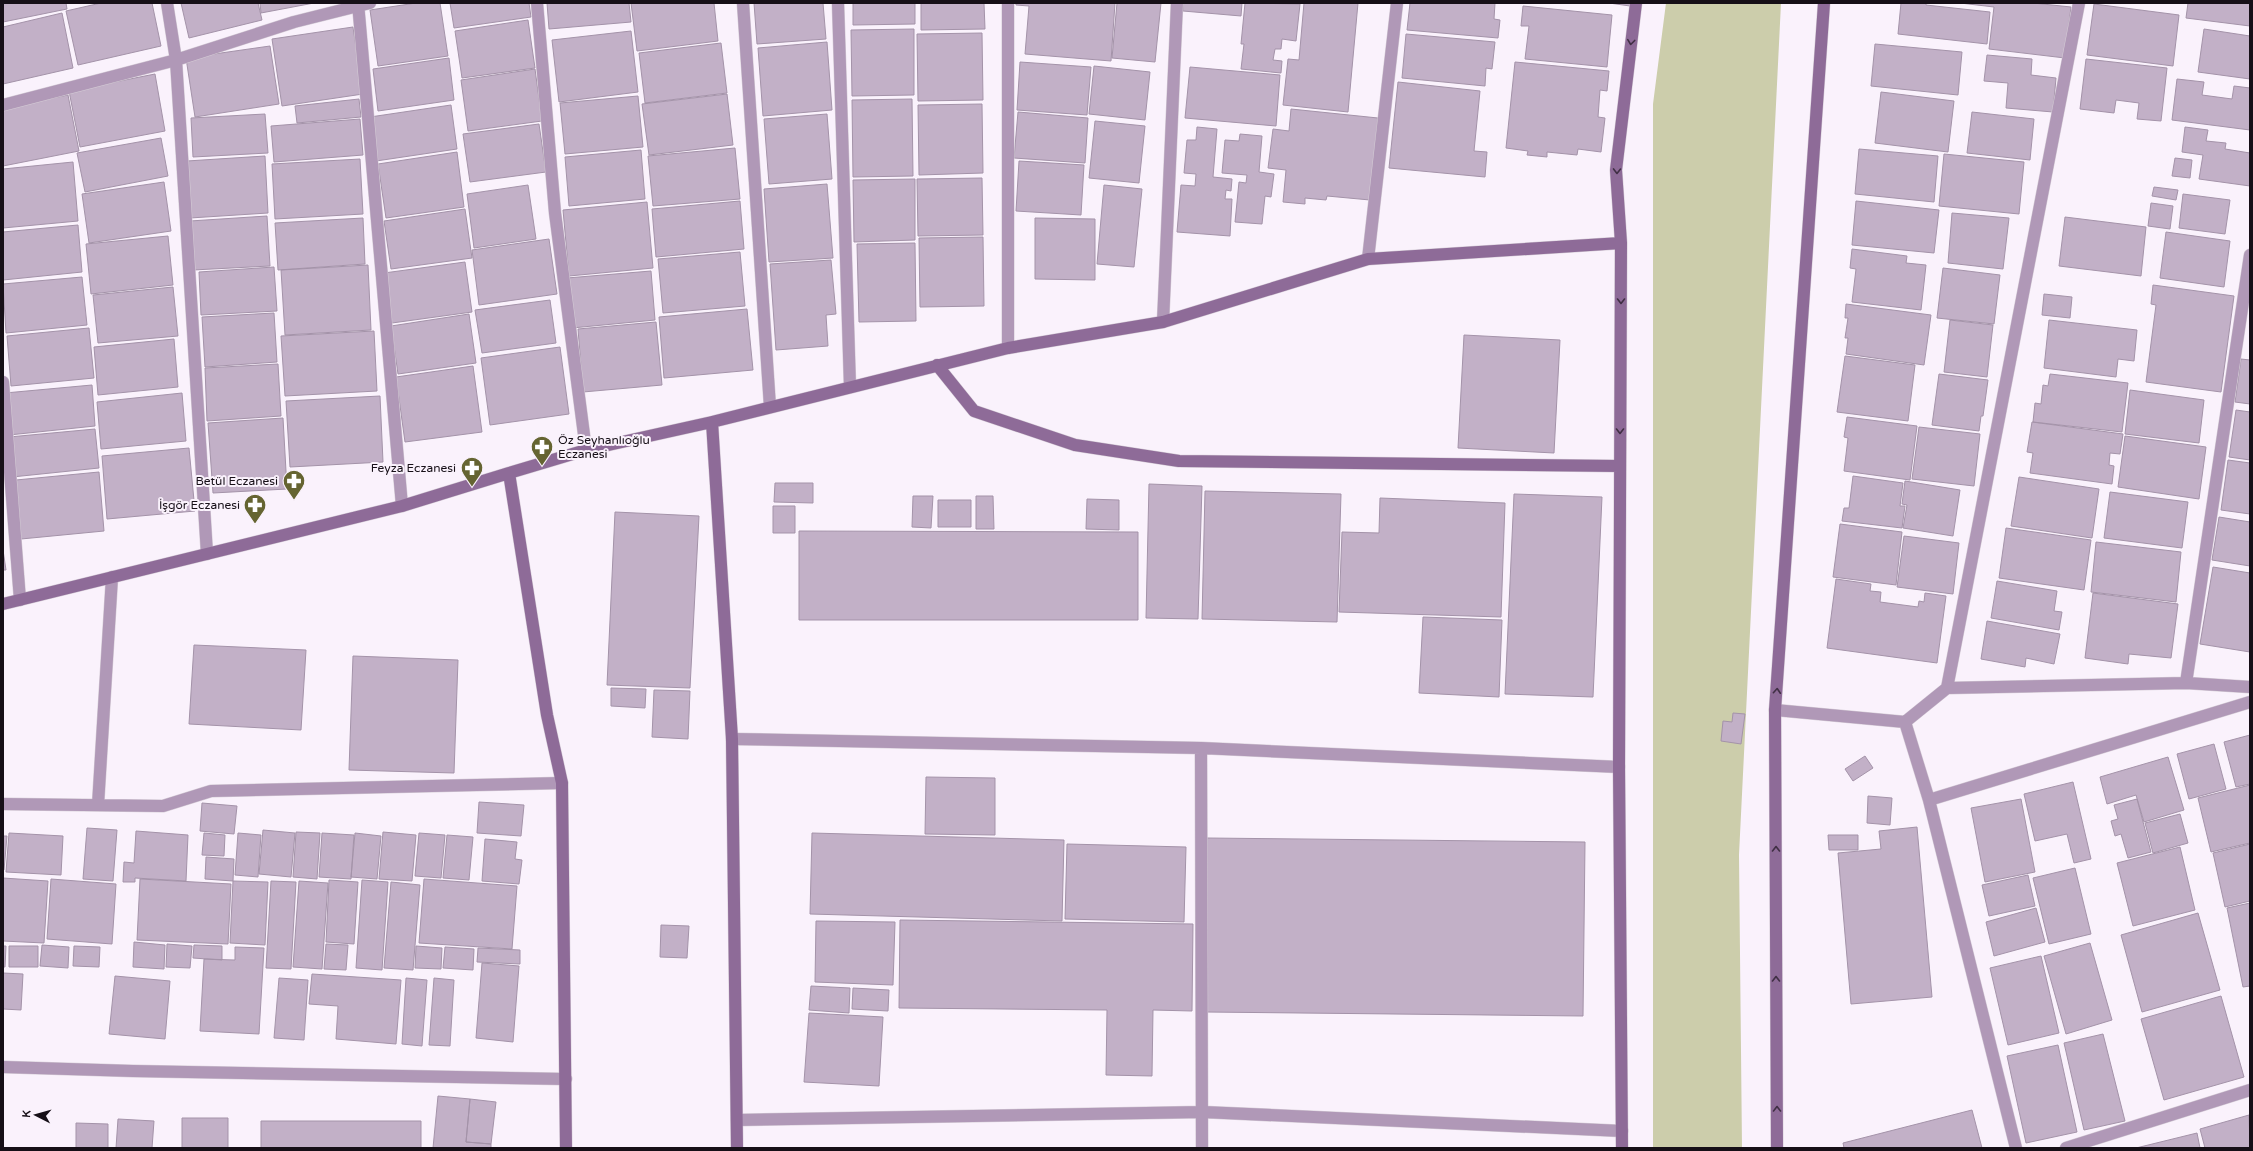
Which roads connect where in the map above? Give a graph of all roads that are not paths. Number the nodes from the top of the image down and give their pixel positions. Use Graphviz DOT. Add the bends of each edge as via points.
graph roads {
  1 [pos="167,3"];
  2 [pos="370,3"];
  3 [pos="537,3"];
  4 [pos="743,3"];
  5 [pos="838,3"];
  6 [pos="1008,3"];
  7 [pos="1177,3"];
  8 [pos="1397,3"];
  9 [pos="1636,3"];
  10 [pos="1824,3"];
  11 [pos="2079,3"];
  12 [pos="358,4"];
  13 [pos="176,60"];
  14 [pos="3,105"];
  15 [pos="1621,243"];
  16 [pos="2250,255"];
  17 [pos="1368,260"];
  18 [pos="1163,322"];
  19 [pos="1008,348"];
  20 [pos="937,365"];
  21 [pos="3,382"];
  22 [pos="850,387"];
  23 [pos="770,407"];
  24 [pos="712,422"];
  25 [pos="586,450"];
  26 [pos="1620,466"];
  27 [pos="509,474"];
  28 [pos="402,506"];
  29 [pos="207,554"];
  30 [pos="112,577"];
  31 [pos="20,600"];
  32 [pos="3,604"];
  33 [pos="2186,682"];
  34 [pos="2250,687"];
  35 [pos="1948,688"];
  36 [pos="2250,702"];
  37 [pos="1775,710"];
  38 [pos="1905,722"];
  39 [pos="732,739"];
  40 [pos="1201,748"];
  41 [pos="1619,767"];
  42 [pos="562,783"];
  43 [pos="1929,800"];
  44 [pos="3,804"];
  45 [pos="98,805"];
  46 [pos="3,1067"];
  47 [pos="566,1079"];
  48 [pos="2250,1090"];
  49 [pos="1203,1112"];
  50 [pos="737,1120"];
  51 [pos="1622,1131"];
  52 [pos="566,1148"];
  53 [pos="737,1148"];
  54 [pos="1202,1148"];
  55 [pos="1622,1148"];
  56 [pos="1777,1148"];
  57 [pos="2016,1148"];
  58 [pos="2066,1148"];
  1 -- 13 [label="street"];
  2 -- 12 [label="street"];
  3 -- 25 [label="street" via="555,213"];
  4 -- 23 [label="street"];
  5 -- 22 [label="street"];
  6 -- 19 [label="street"];
  7 -- 18 [label="street"];
  8 -- 17 [label="street"];
  9 -- 15 [label="street, one-way" via="1616,170"];
  37 -- 10 [label="street, one-way"];
  11 -- 35 [label="street"];
  12 -- 13 [label="street"];
  12 -- 28 [label="street"];
  13 -- 14 [label="street"];
  13 -- 29 [label="street"];
  15 -- 17 [label="street"];
  15 -- 26 [label="street, one-way"];
  16 -- 33 [label="street"];
  17 -- 18 [label="street"];
  18 -- 19 [label="street"];
  19 -- 20 [label="street"];
  20 -- 22 [label="street"];
  20 -- 26 [label="street" via="974,411 1075,445 1179,461"];
  21 -- 31 [label="street"];
  22 -- 23 [label="street"];
  23 -- 24 [label="street"];
  24 -- 25 [label="street"];
  24 -- 39 [label="street"];
  25 -- 27 [label="street"];
  26 -- 41 [label="street"];
  27 -- 28 [label="street"];
  27 -- 42 [label="street" via="547,715"];
  28 -- 29 [label="street"];
  29 -- 30 [label="street"];
  30 -- 31 [label="street"];
  30 -- 45 [label="street"];
  31 -- 32 [label="street"];
  33 -- 34 [label="street"];
  33 -- 35 [label="street"];
  35 -- 38 [label="street"];
  36 -- 43 [label="street"];
  37 -- 38 [label="street"];
  56 -- 37 [label="street, one-way"];
  38 -- 43 [label="street"];
  39 -- 40 [label="street"];
  39 -- 50 [label="street"];
  40 -- 41 [label="street"];
  40 -- 49 [label="street"];
  41 -- 51 [label="street"];
  42 -- 45 [label="street" via="211,791 163,806"];
  42 -- 47 [label="street"];
  43 -- 57 [label="street"];
  44 -- 45 [label="street"];
  46 -- 47 [label="street"];
  47 -- 52 [label="street"];
  48 -- 58 [label="street"];
  49 -- 50 [label="street"];
  49 -- 51 [label="street"];
  49 -- 54 [label="street"];
  50 -- 53 [label="street"];
  51 -- 55 [label="street"];
}
